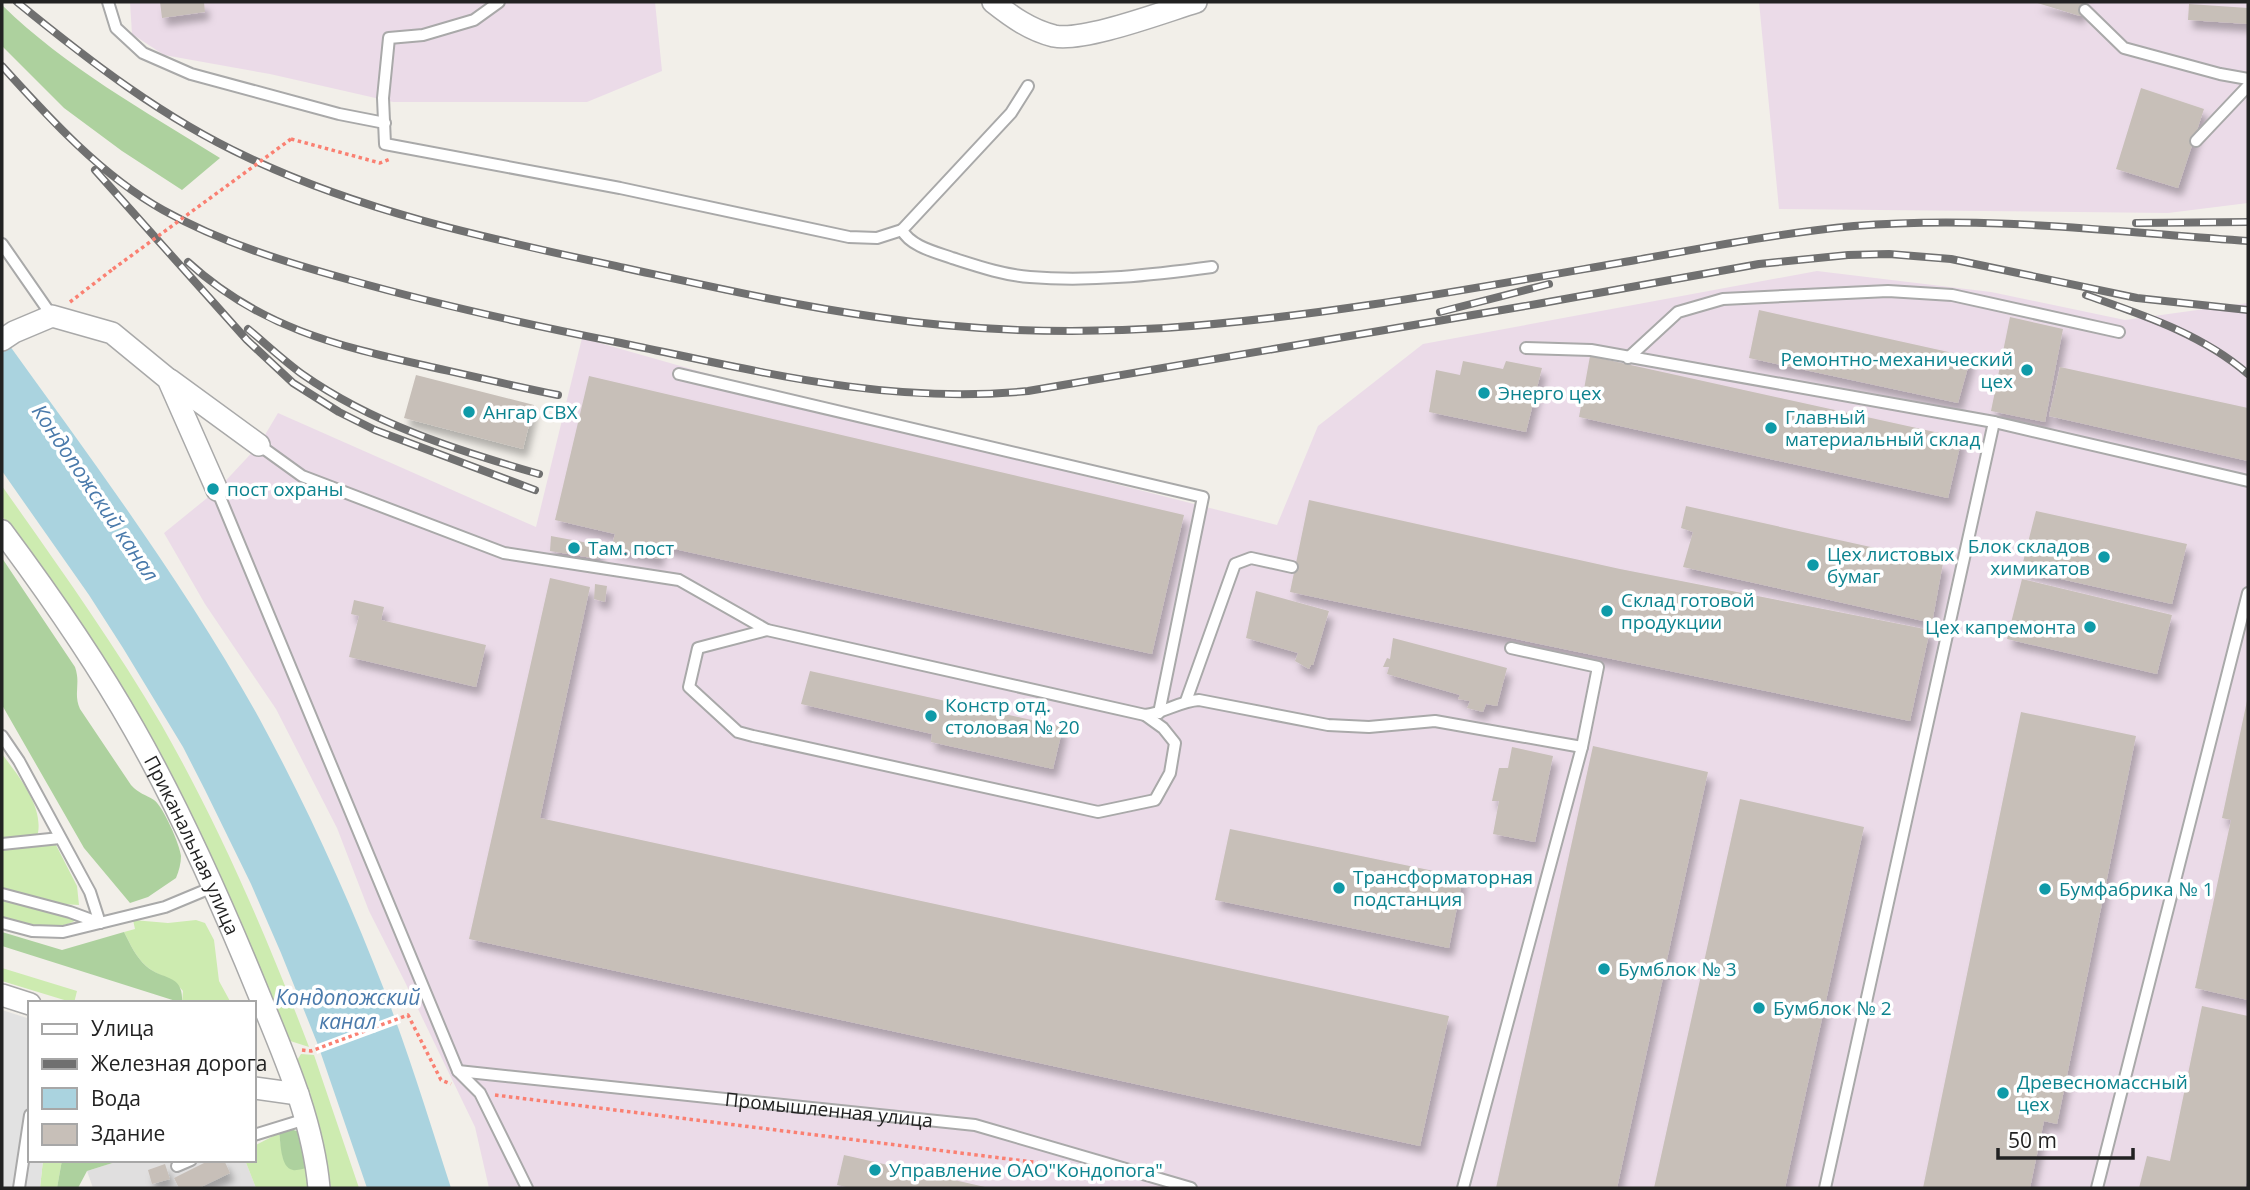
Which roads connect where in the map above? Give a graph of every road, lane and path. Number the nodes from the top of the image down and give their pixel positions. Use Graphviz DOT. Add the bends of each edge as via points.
graph roads {
  1 [pos="108,2"];
  2 [pos="499,2"];
  3 [pos="993,2"];
  4 [pos="1196,2"];
  5 [pos="2085,10"];
  6 [pos="2248,79"];
  7 [pos="1028,86"];
  8 [pos="2248,86"];
  9 [pos="385,122"];
  10 [pos="2196,141"];
  11 [pos="380,163"];
  12 [pos="902,230"];
  13 [pos="2,244"];
  14 [pos="1212,267"];
  15 [pos="52,316"];
  16 [pos="2119,332"];
  17 [pos="8,336"];
  18 [pos="1526,348"];
  19 [pos="1628,358"];
  20 [pos="679,374"];
  21 [pos="168,379"];
  22 [pos="1994,422"];
  23 [pos="259,445"];
  24 [pos="2248,481"];
  25 [pos="217,490"];
  26 [pos="2,531"];
  27 [pos="1292,567"];
  28 [pos="2248,593"];
  29 [pos="767,630"];
  30 [pos="1511,648"];
  31 [pos="1186,701"];
  32 [pos="1159,713"];
  33 [pos="1145,715"];
  34 [pos="2,736"];
  35 [pos="1582,747"];
  36 [pos="60,838"];
  37 [pos="2,844"];
  38 [pos="213,887"];
  39 [pos="2,894"];
  40 [pos="2,923"];
  41 [pos="100,923"];
  42 [pos="2,995"];
  43 [pos="28,1003"];
  44 [pos="302,1050"];
  45 [pos="458,1071"];
  46 [pos="256,1088"];
  47 [pos="480,1093"];
  48 [pos="298,1094"];
  49 [pos="306,1119"];
  50 [pos="28,1128"];
  51 [pos="256,1134"];
  52 [pos="186,1162"];
  53 [pos="1058,1165"];
  54 [pos="177,1166"];
  55 [pos="19,1188"];
  56 [pos="319,1188"];
  57 [pos="527,1188"];
  58 [pos="1191,1188"];
  59 [pos="1463,1188"];
  60 [pos="1825,1188"];
  61 [pos="2097,1188"];
  1 -- 9 [label="lane" via="116,28 144,54 179,69 339,114"];
  2 -- 9 [label="lane" via="474,20 423,35 389,38"];
  3 -- 4 [label="street" via="1026,26 1056,36 1085,35"];
  5 -- 6 [label="lane" via="2124,48"];
  7 -- 12 [label="lane" via="1011,113"];
  8 -- 10 [label="lane"];
  9 -- 12 [label="lane" via="386,144 849,237 877,238"];
  11 -- 15 [label="path, bridge" via="291,139"];
  12 -- 14 [label="lane" via="906,238 936,253 1029,277 1142,277"];
  13 -- 15 [label="lane"];
  15 -- 17 [label="street"];
  15 -- 21 [label="street" via="112,333"];
  16 -- 19 [label="lane" via="1952,295 1888,291 1723,299 1678,312"];
  18 -- 19 [label="lane" via="1591,350"];
  19 -- 22 [label="lane"];
  20 -- 32 [label="lane" via="1203,497"];
  21 -- 23 [label="street"];
  21 -- 25 [label="street"];
  22 -- 24 [label="lane"];
  22 -- 60 [label="lane"];
  23 -- 29 [label="lane" via="302,476 504,553 679,580"];
  25 -- 45 [label="lane"];
  26 -- 38 [label="street, Приканальная улица" via="133,727"];
  27 -- 31 [label="lane" via="1251,558 1236,564"];
  28 -- 61 [label="lane"];
  29 -- 33 [label="lane"];
  29 -- 33 [label="lane" via="698,648 689,687 738,732 753,736 1098,812 1155,800 1170,773 1175,743"];
  30 -- 35 [label="lane" via="1598,667"];
  31 -- 32 [label="lane"];
  31 -- 35 [label="lane" via="1328,725 1369,727 1435,721"];
  32 -- 33 [label="lane"];
  34 -- 36 [label="lane"];
  35 -- 59 [label="lane"];
  36 -- 37 [label="lane"];
  36 -- 41 [label="lane" via="90,892"];
  38 -- 41 [label="lane" via="166,907"];
  38 -- 48 [label="street, Приканальная улица"];
  39 -- 41 [label="lane"];
  40 -- 41 [label="lane" via="49,933"];
  42 -- 43 [label="street"];
  44 -- 47 [label="path" via="316,1050 408,1015 441,1080"];
  45 -- 47 [label="lane"];
  45 -- 58 [label="lane, Промышленная улица" via="975,1125"];
  46 -- 48 [label="street"];
  47 -- 53 [label="path"];
  47 -- 57 [label="lane"];
  48 -- 49 [label="street, Приканальная улица"];
  49 -- 51 [label="lane"];
  49 -- 56 [label="street, Приканальная улица"];
  50 -- 55 [label="lane"];
  52 -- 54 [label="lane"];
}
